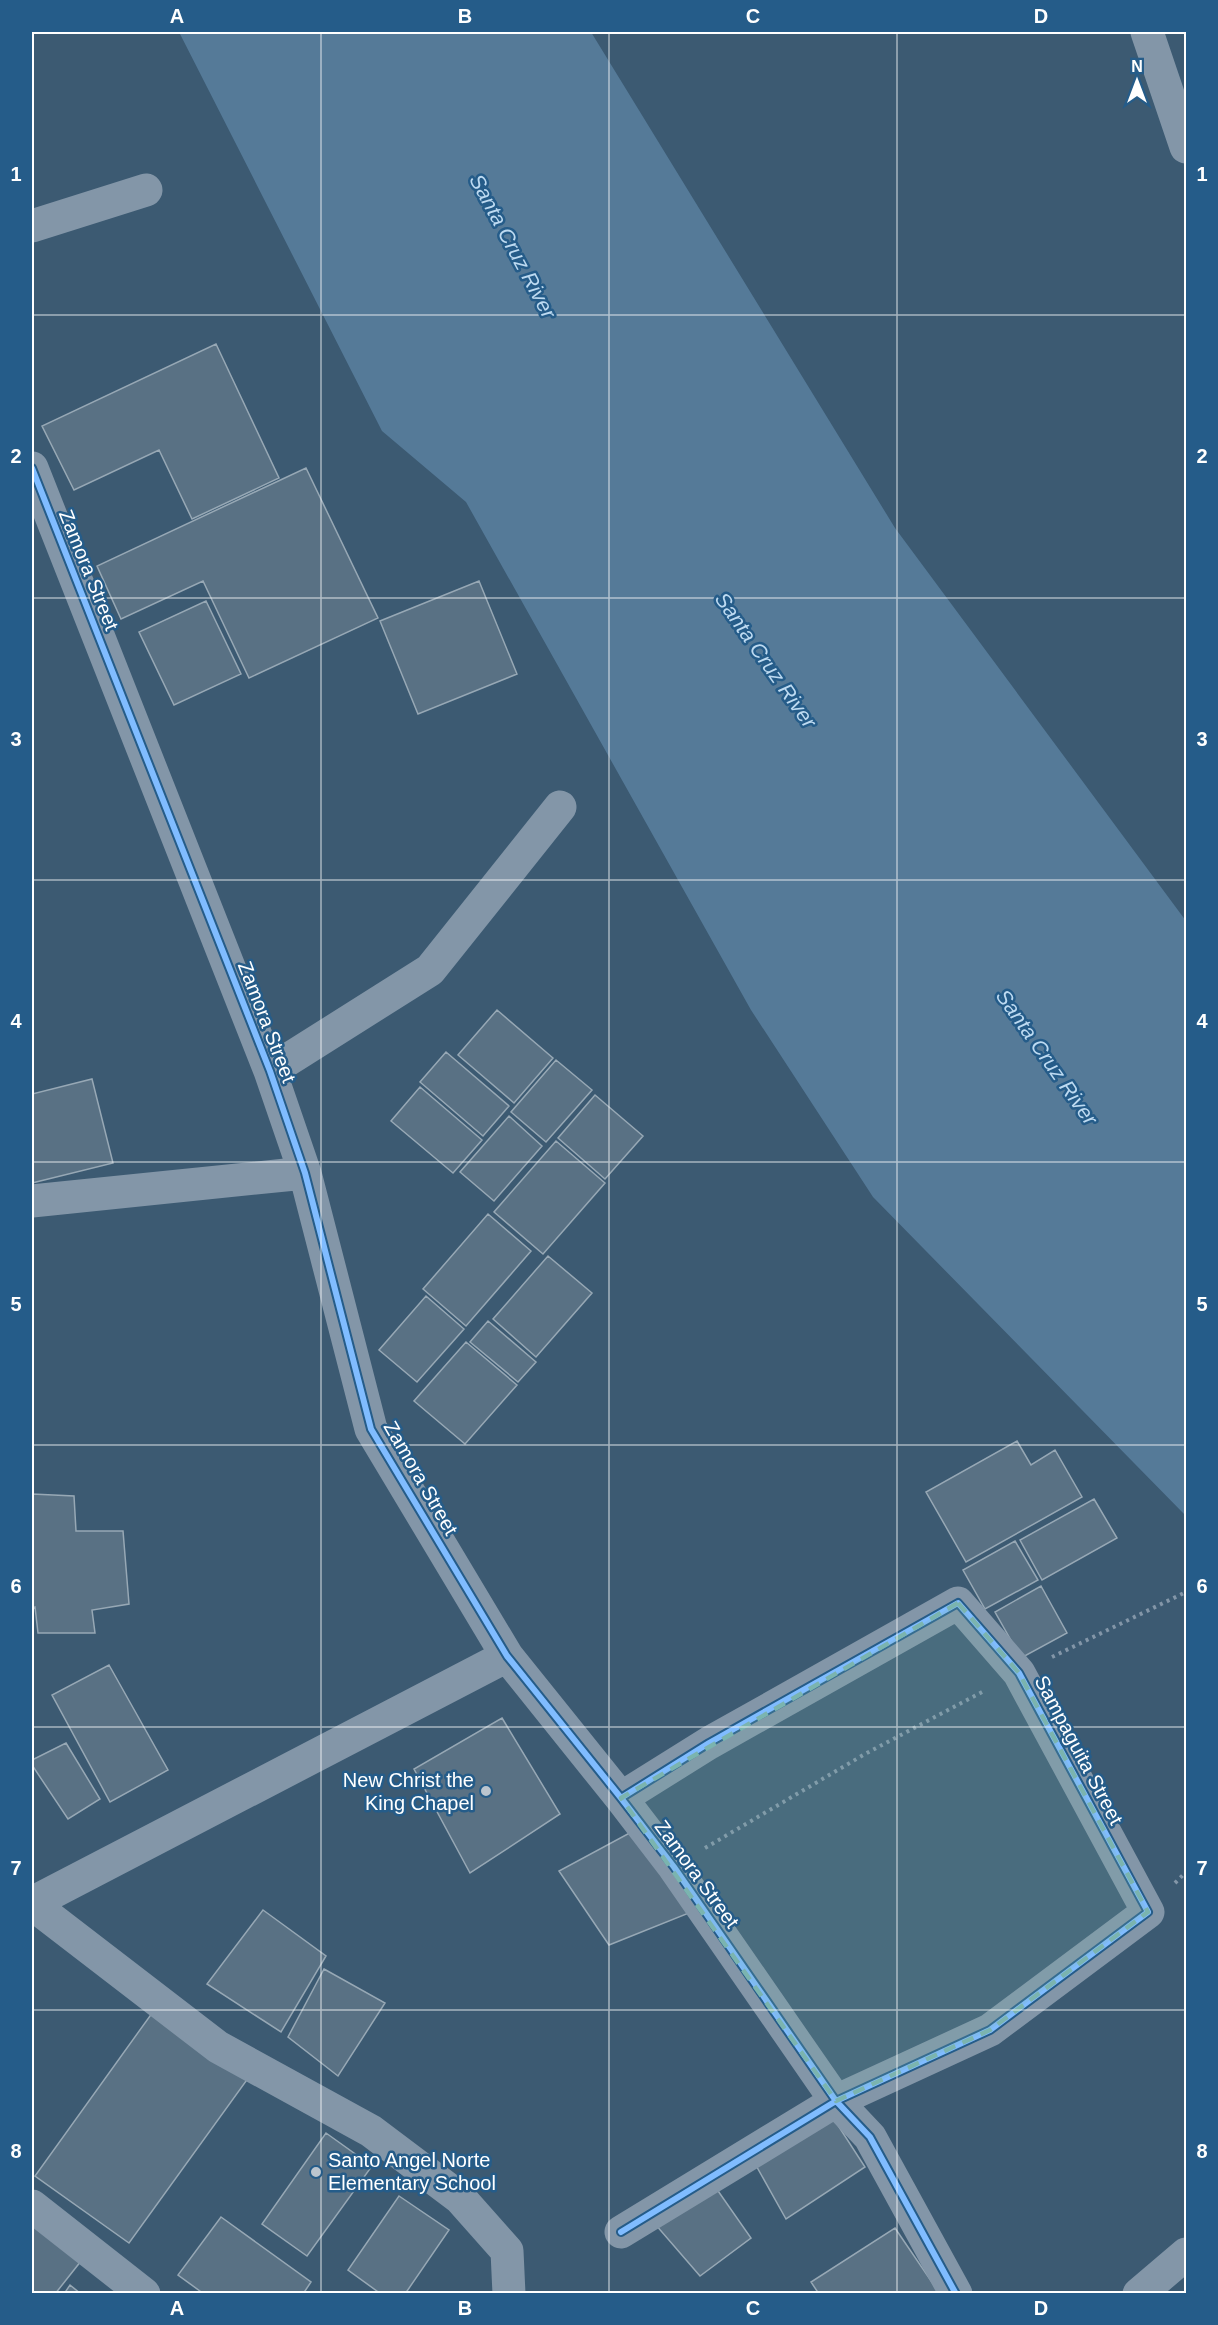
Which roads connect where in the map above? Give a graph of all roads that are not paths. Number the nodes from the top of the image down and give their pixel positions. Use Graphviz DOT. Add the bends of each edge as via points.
graph roads {
  1 [pos="1147,32"];
  2 [pos="1186,147"];
  3 [pos="146,190"];
  4 [pos="32,226"];
  5 [pos="32,468"];
  6 [pos="560,807"];
  7 [pos="270,1071"];
  8 [pos="305,1173"];
  9 [pos="32,1202"];
  10 [pos="507,1656"];
  11 [pos="621,1798"];
  12 [pos="32,1903"];
  13 [pos="836,2101"];
  14 [pos="32,2206"];
  15 [pos="621,2232"];
  16 [pos="1186,2254"];
  17 [pos="144,2294"];
  18 [pos="509,2294"];
  19 [pos="956,2294"];
  20 [pos="1139,2294"];
  1 -- 2 [label="street"];
  3 -- 4 [label="street"];
  5 -- 7 [label="street, Zamora Street"];
  6 -- 7 [label="street" via="430,970"];
  7 -- 8 [label="street, Zamora Street"];
  8 -- 9 [label="street"];
  8 -- 10 [label="street, Zamora Street" via="371,1429"];
  10 -- 11 [label="street, Zamora Street"];
  10 -- 12 [label="street"];
  11 -- 13 [label="street, Zamora Street" via="674,1867"];
  11 -- 13 [label="street, Sampaguita Street" via="709,1743 958,1603 1019,1673 1148,1912 990,2030"];
  12 -- 18 [label="street" via="218,2047 371,2131 460,2198 507,2251"];
  13 -- 15 [label="street"];
  13 -- 19 [label="street, Zamora Street" via="870,2137"];
  14 -- 17 [label="street"];
  16 -- 20 [label="street"];
}
